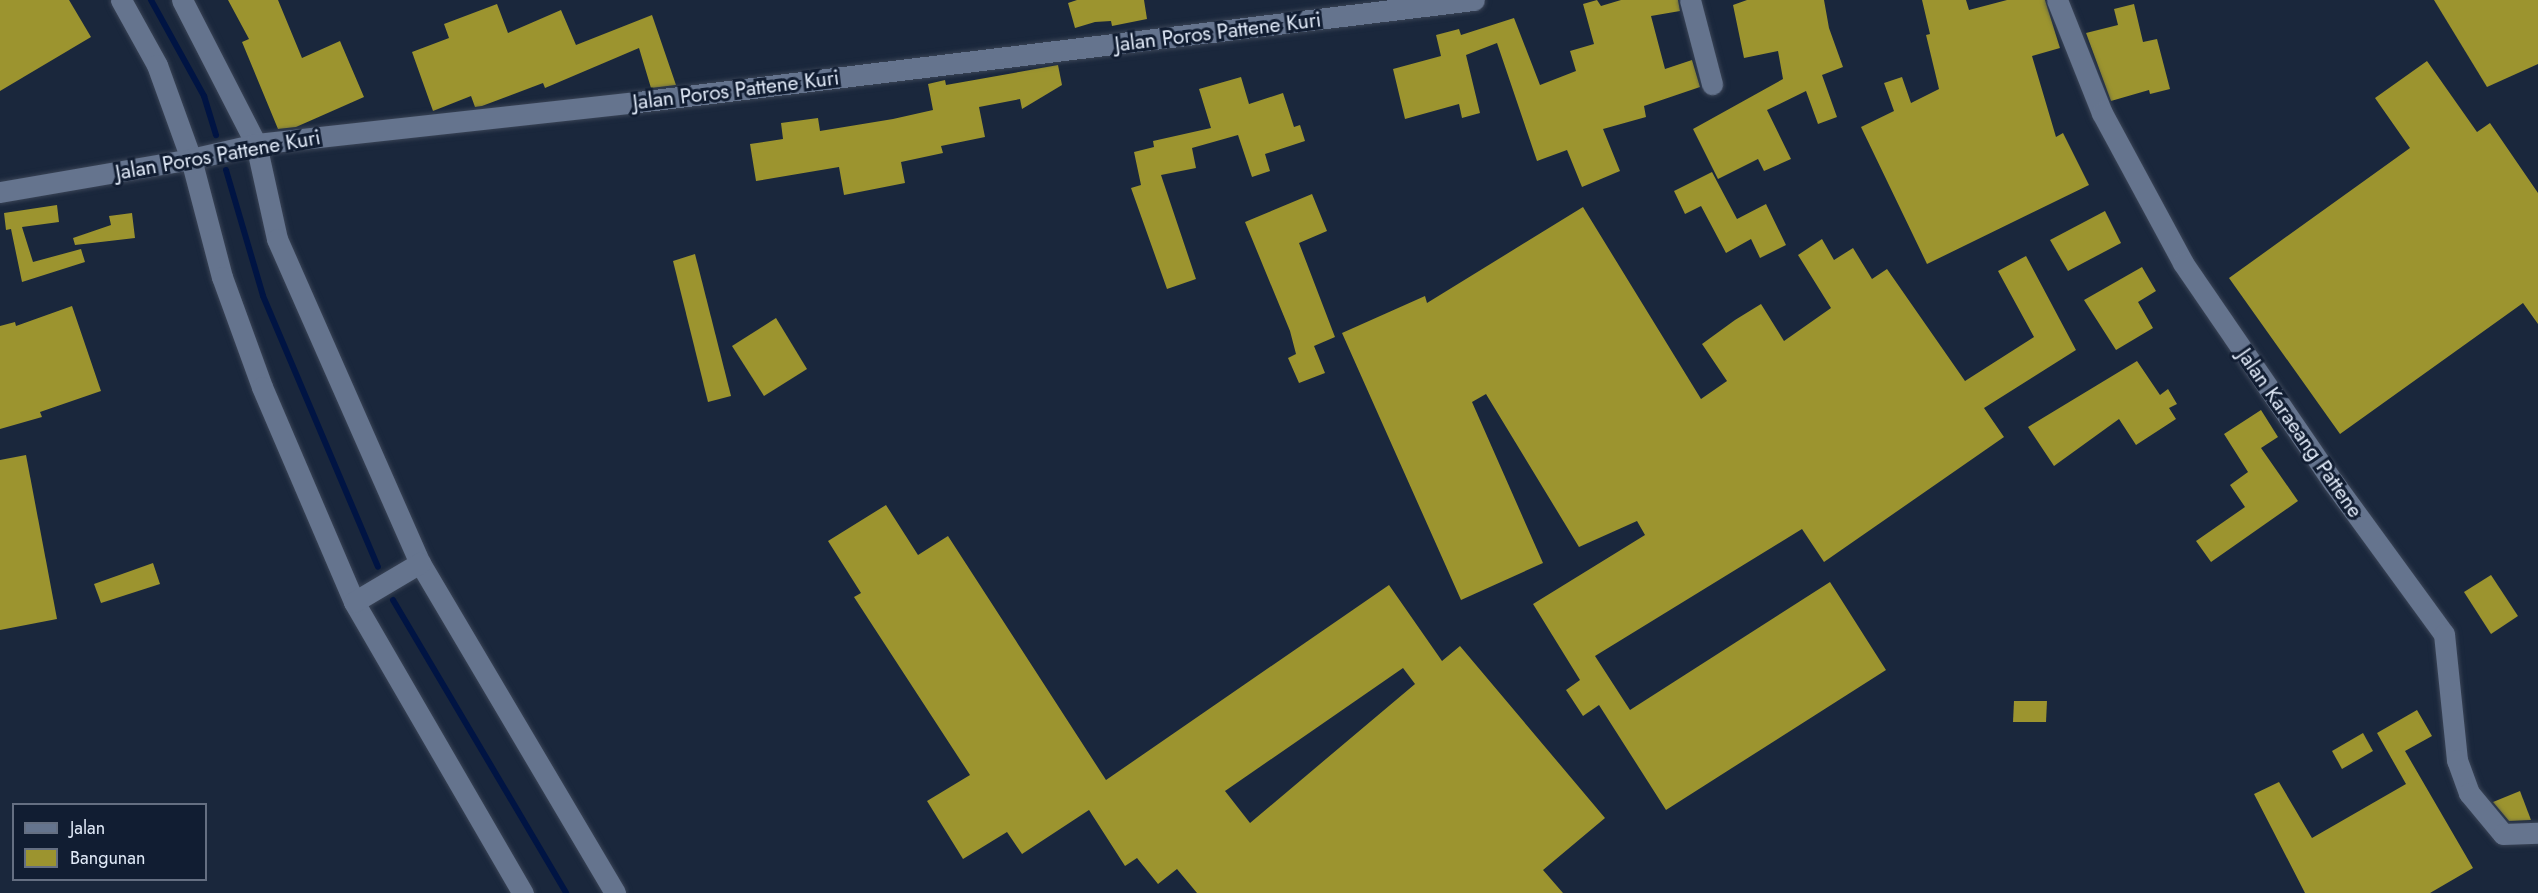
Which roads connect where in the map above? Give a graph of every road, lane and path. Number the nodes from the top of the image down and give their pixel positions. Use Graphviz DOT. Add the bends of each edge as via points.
graph roads {
  1 [pos="121,0"];
  2 [pos="182,0"];
  3 [pos="1474,0"];
  4 [pos="1690,0"];
  5 [pos="2057,0"];
  6 [pos="1712,84"];
  7 [pos="256,144"];
  8 [pos="191,159"];
  9 [pos="0,192"];
  10 [pos="420,563"];
  11 [pos="354,602"];
  12 [pos="2538,833"];
  13 [pos="523,893"];
  14 [pos="615,893"];
  1 -- 8 [label="street" via="157,66"];
  2 -- 7 [label="street"];
  3 -- 7 [label="street, Jalan Poros Pattene Kuri" via="638,102"];
  4 -- 6 [label="street"];
  5 -- 12 [label="street, Jalan Karaeang Pattene" via="2102,113 2182,263 2332,482 2444,634 2457,760 2469,794 2503,834"];
  7 -- 8 [label="street, Jalan Poros Pattene Kuri"];
  7 -- 10 [label="street" via="277,239"];
  8 -- 9 [label="street, Jalan Poros Pattene Kuri"];
  8 -- 11 [label="street" via="222,276 262,387"];
  10 -- 11 [label="street"];
  10 -- 14 [label="street"];
  11 -- 13 [label="street"];
}
